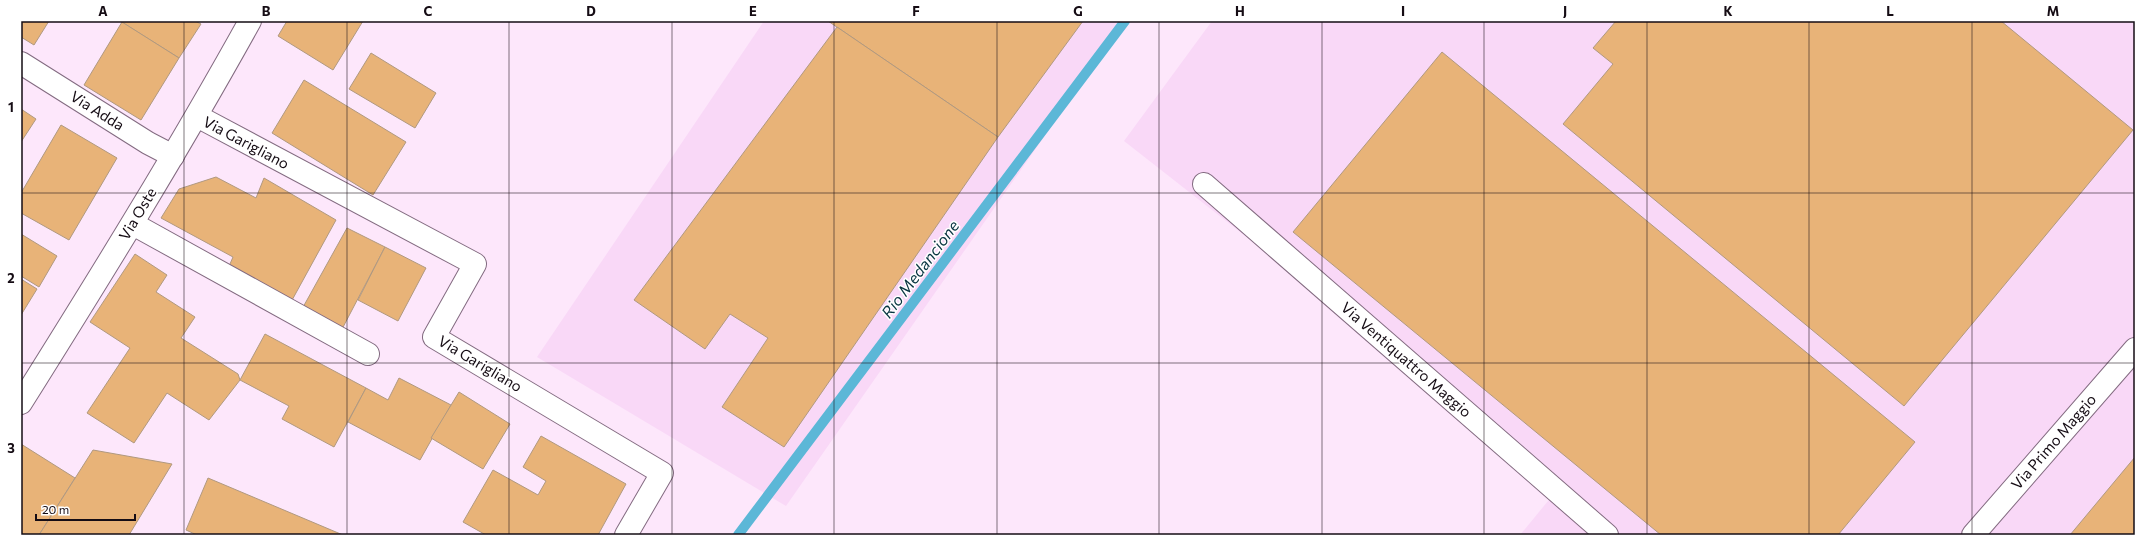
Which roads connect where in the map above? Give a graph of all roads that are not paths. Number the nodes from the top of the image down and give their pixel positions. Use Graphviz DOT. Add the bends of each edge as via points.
graph roads {
  1 [pos="250,21"];
  2 [pos="21,63"];
  3 [pos="197,116"];
  4 [pos="173,156"];
  5 [pos="1204,184"];
  6 [pos="133,224"];
  7 [pos="2135,349"];
  8 [pos="368,354"];
  9 [pos="21,403"];
  10 [pos="626,535"];
  11 [pos="1607,535"];
  12 [pos="1972,535"];
  1 -- 3 [label="street, Via Oste"];
  2 -- 4 [label="street, Via Adda"];
  3 -- 4 [label="street, Via Oste"];
  3 -- 10 [label="street, Via Garigliano" via="475,264 434,337 662,473"];
  4 -- 6 [label="street, Via Oste"];
  5 -- 11 [label="street, Via Ventiquattro Maggio"];
  6 -- 8 [label="street"];
  6 -- 9 [label="street, Via Oste"];
  7 -- 12 [label="street, Via Primo Maggio"];
}
